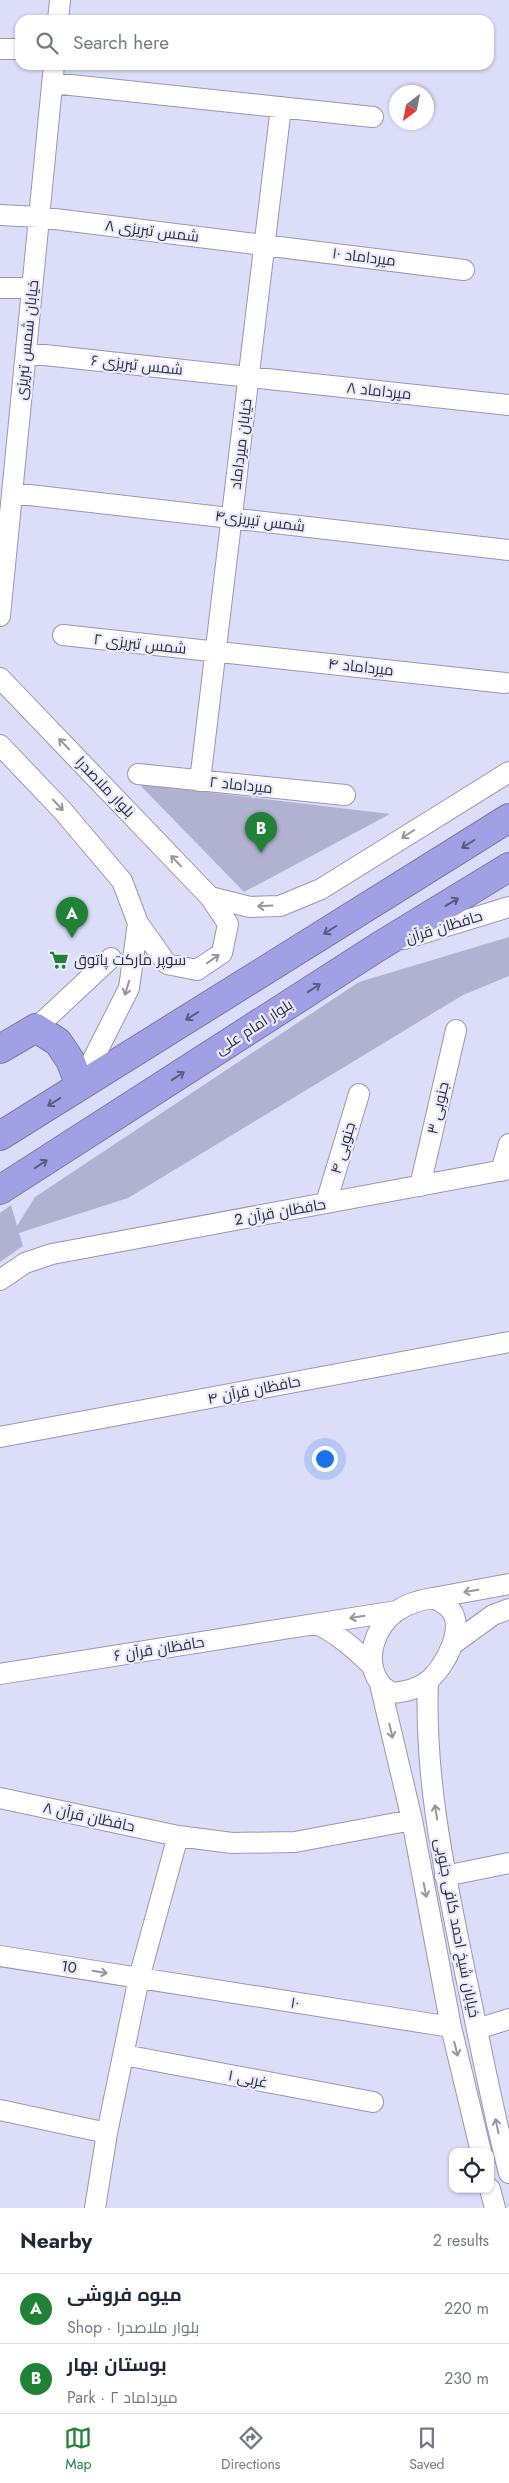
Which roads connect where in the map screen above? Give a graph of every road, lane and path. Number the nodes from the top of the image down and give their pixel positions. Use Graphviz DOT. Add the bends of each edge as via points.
graph roads {
  1 [pos="60,0"];
  2 [pos="58,15"];
  3 [pos="0,49"];
  4 [pos="15,49"];
  5 [pos="53,74"];
  6 [pos="281,107"];
  7 [pos="373,117"];
  8 [pos="0,215"];
  9 [pos="39,217"];
  10 [pos="265,245"];
  11 [pos="464,270"];
  12 [pos="0,288"];
  13 [pos="32,288"];
  14 [pos="26,354"];
  15 [pos="249,377"];
  16 [pos="509,404"];
  17 [pos="9,432"];
  18 [pos="8,499"];
  19 [pos="232,518"];
  20 [pos="509,550"];
  21 [pos="0,616"];
  22 [pos="63,635"];
  23 [pos="216,652"];
  24 [pos="0,678"];
  25 [pos="505,682"];
  26 [pos="0,745"];
  27 [pos="509,772"];
  28 [pos="138,774"];
  29 [pos="200,781"];
  30 [pos="345,795"];
  31 [pos="509,818"];
  32 [pos="509,867"];
  33 [pos="210,897"];
  34 [pos="509,907"];
  35 [pos="138,923"];
  36 [pos="378,947"];
  37 [pos="111,958"];
  38 [pos="36,1028"];
  39 [pos="456,1030"];
  40 [pos="0,1048"];
  41 [pos="80,1085"];
  42 [pos="359,1094"];
  43 [pos="0,1136"];
  44 [pos="509,1144"];
  45 [pos="505,1170"];
  46 [pos="420,1186"];
  47 [pos="0,1190"];
  48 [pos="326,1203"];
  49 [pos="0,1280"];
  50 [pos="509,1342"];
  51 [pos="0,1437"];
  52 [pos="509,1584"];
  53 [pos="433,1598"];
  54 [pos="509,1609"];
  55 [pos="397,1611"];
  56 [pos="317,1624"];
  57 [pos="453,1644"];
  58 [pos="0,1674"];
  59 [pos="376,1675"];
  60 [pos="428,1681"];
  61 [pos="0,1798"];
  62 [pos="412,1820"];
  63 [pos="178,1836"];
  64 [pos="509,1863"];
  65 [pos="445,1876"];
  66 [pos="0,1956"];
  67 [pos="139,1978"];
  68 [pos="509,2019"];
  69 [pos="451,2027"];
  70 [pos="477,2029"];
  71 [pos="124,2055"];
  72 [pos="372,2102"];
  73 [pos="0,2110"];
  74 [pos="107,2134"];
  75 [pos="480,2148"];
  76 [pos="509,2173"];
  77 [pos="491,2193"];
  78 [pos="98,2208"];
  79 [pos="494,2208"];
  1 -- 2 [label="street"];
  3 -- 4 [label="street"];
  5 -- 6 [label="street"];
  5 -- 9 [label="street, خیابان شمس تبریزی"];
  6 -- 7 [label="street"];
  6 -- 10 [label="street, خیابان میرداماد"];
  8 -- 9 [label="street, شمس تبریزی ۸"];
  9 -- 10 [label="street, شمس تبریزی ۸"];
  9 -- 13 [label="street, خیابان شمس تبریزی"];
  10 -- 11 [label="street, میرداماد ۱۰"];
  10 -- 15 [label="street, خیابان میرداماد"];
  12 -- 13 [label="street"];
  13 -- 14 [label="street, خیابان شمس تبریزی"];
  14 -- 15 [label="street, شمس تبریزی ۶"];
  14 -- 17 [label="street, خیابان شمس تبریزی"];
  15 -- 16 [label="street, میرداماد ۸"];
  15 -- 19 [label="street, خیابان میرداماد"];
  17 -- 18 [label="street, خیابان شمس تبریزی"];
  18 -- 19 [label="street, شمس تیریزی۴"];
  18 -- 21 [label="street, خیابان شمس تبریزی"];
  19 -- 20 [label="street, شمس تیریزی۴"];
  19 -- 23 [label="street, خیابان میرداماد"];
  22 -- 23 [label="street, شمس تبریزی ۲"];
  23 -- 25 [label="street, میرداماد ۴"];
  23 -- 29 [label="street, خیابان میرداماد"];
  33 -- 24 [label="street, بلوار ملاصدرا, one-way"];
  26 -- 35 [label="street, one-way" via="62,810 122,881"];
  27 -- 33 [label="street, one-way" via="321,889 280,906 250,907"];
  28 -- 29 [label="street, میرداماد ۲"];
  29 -- 30 [label="street, میرداماد ۲"];
  31 -- 41 [label="highway, one-way"];
  36 -- 32 [label="highway, بلوار امام علی, one-way"];
  35 -- 33 [label="street, بلوار ملاصدرا, one-way" via="167,964 197,970 222,953 228,924"];
  34 -- 36 [label="street, حافظان قرآن"];
  35 -- 41 [label="street, one-way" via="129,988"];
  47 -- 36 [label="highway, بلوار امام علی, one-way"];
  37 -- 38 [label="street"];
  38 -- 40 [label="highway"];
  38 -- 41 [label="highway" via="58,1042"];
  39 -- 46 [label="street, جنوبی ۳"];
  41 -- 43 [label="highway, one-way"];
  42 -- 48 [label="street, جنوبی ۴"];
  44 -- 45 [label="street"];
  45 -- 46 [label="street, حافظان قرآن 2"];
  46 -- 48 [label="street, حافظان قرآن 2"];
  48 -- 49 [label="street, حافظان قرآن 2" via="52,1254 25,1263"];
  50 -- 51 [label="street, حافظان قرآن ۴"];
  52 -- 53 [label="street, one-way"];
  53 -- 55 [label="street" via="414,1602"];
  53 -- 57 [label="street" via="448,1606 456,1620"];
  54 -- 57 [label="street" via="494,1614"];
  55 -- 56 [label="street, حافظان قرآن ۶, one-way"];
  55 -- 59 [label="street" via="384,1623 373,1642"];
  56 -- 58 [label="street, حافظان قرآن ۶"];
  56 -- 59 [label="street" via="352,1646"];
  57 -- 60 [label="street" via="446,1661"];
  59 -- 60 [label="street" via="392,1693 406,1692"];
  59 -- 62 [label="street, خیابان شیخ احمد کافی جنوبی, one-way"];
  65 -- 60 [label="street, خیابان شیخ احمد کافی جنوبی, one-way" via="431,1780 426,1722"];
  61 -- 63 [label="street, حافظان قرآن ۸"];
  62 -- 63 [label="street, حافظان قرآن ۸" via="295,1842 232,1843"];
  62 -- 69 [label="street, خیابان شیخ احمد کافی جنوبی, one-way"];
  63 -- 67 [label="street"];
  64 -- 65 [label="street"];
  65 -- 70 [label="street, خیابان شیخ احمد کافی جنوبی"];
  66 -- 67 [label="street, 10, one-way"];
  67 -- 69 [label="street, ۱۰"];
  67 -- 71 [label="street"];
  68 -- 70 [label="street"];
  69 -- 75 [label="street, خیابان شیخ احمد کافی جنوبی, one-way"];
  76 -- 70 [label="street, خیابان شیخ احمد کافی جنوبی, one-way"];
  71 -- 72 [label="street, ۱ غربی"];
  71 -- 74 [label="street"];
  73 -- 74 [label="street"];
  74 -- 78 [label="street"];
  77 -- 79 [label="street"];
}
